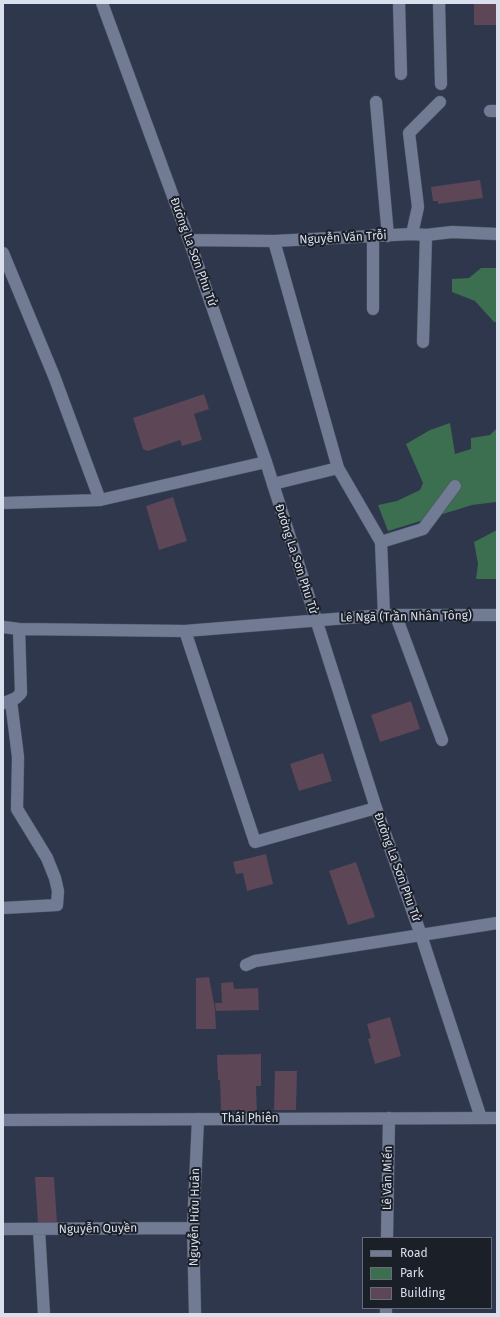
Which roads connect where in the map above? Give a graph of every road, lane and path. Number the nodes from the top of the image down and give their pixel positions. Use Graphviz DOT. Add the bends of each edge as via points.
graph roads {
  1 [pos="102,3"];
  2 [pos="399,3"];
  3 [pos="439,3"];
  4 [pos="401,74"];
  5 [pos="441,84"];
  6 [pos="376,102"];
  7 [pos="440,102"];
  8 [pos="412,234"];
  9 [pos="497,234"];
  10 [pos="373,235"];
  11 [pos="426,235"];
  12 [pos="388,236"];
  13 [pos="189,240"];
  14 [pos="274,241"];
  15 [pos="3,253"];
  16 [pos="373,309"];
  17 [pos="424,342"];
  18 [pos="266,462"];
  19 [pos="338,468"];
  20 [pos="273,484"];
  21 [pos="455,486"];
  22 [pos="100,500"];
  23 [pos="3,504"];
  24 [pos="381,542"];
  25 [pos="390,616"];
  26 [pos="497,616"];
  27 [pos="316,620"];
  28 [pos="3,627"];
  29 [pos="19,629"];
  30 [pos="185,631"];
  31 [pos="7,702"];
  32 [pos="442,740"];
  33 [pos="376,808"];
  34 [pos="3,908"];
  35 [pos="497,923"];
  36 [pos="421,935"];
  37 [pos="246,965"];
  38 [pos="389,1118"];
  39 [pos="481,1118"];
  40 [pos="497,1118"];
  41 [pos="198,1119"];
  42 [pos="3,1120"];
  43 [pos="193,1228"];
  44 [pos="3,1229"];
  45 [pos="39,1230"];
  46 [pos="387,1237"];
  47 [pos="44,1314"];
  48 [pos="194,1314"];
  1 -- 13 [label="street, Đường La Sơn Phu Tử"];
  2 -- 4 [label="street"];
  3 -- 5 [label="street"];
  6 -- 12 [label="street"];
  7 -- 8 [label="street" via="409,133 418,207"];
  8 -- 11 [label="street, Nguyễn Văn Trỗi"];
  8 -- 12 [label="street, Nguyễn Văn Trỗi"];
  9 -- 11 [label="street, Nguyễn Văn Trỗi" via="452,232"];
  10 -- 12 [label="street, Nguyễn Văn Trỗi"];
  10 -- 14 [label="street, Nguyễn Văn Trỗi"];
  10 -- 16 [label="street"];
  11 -- 17 [label="street"];
  13 -- 14 [label="street, Nguyễn Văn Trỗi"];
  13 -- 18 [label="street, Đường La Sơn Phu Tử"];
  14 -- 19 [label="street"];
  15 -- 22 [label="street" via="54,376"];
  18 -- 20 [label="street, Đường La Sơn Phu Tử"];
  18 -- 22 [label="street"];
  19 -- 20 [label="street"];
  19 -- 24 [label="street"];
  20 -- 27 [label="street, Đường La Sơn Phu Tử"];
  21 -- 24 [label="street" via="422,529"];
  22 -- 23 [label="street"];
  24 -- 25 [label="street"];
  25 -- 26 [label="street, Lê Ngã (Trần Nhân Tông)"];
  25 -- 27 [label="street, Lê Ngã (Trần Nhân Tông)"];
  25 -- 32 [label="street"];
  27 -- 30 [label="street, Lê Ngã (Trần Nhân Tông)"];
  27 -- 33 [label="street, Đường La Sơn Phu Tử"];
  28 -- 29 [label="street, Lê Ngã (Trần Nhân Tông)"];
  29 -- 30 [label="street, Lê Ngã (Trần Nhân Tông)"];
  29 -- 31 [label="street" via="21,693"];
  30 -- 33 [label="street" via="255,842"];
  31 -- 34 [label="street" via="18,758 17,809 47,858 58,891 57,905"];
  33 -- 36 [label="street, Đường La Sơn Phu Tử"];
  35 -- 36 [label="street"];
  36 -- 37 [label="street" via="255,961"];
  36 -- 39 [label="street, Đường La Sơn Phu Tử"];
  38 -- 39 [label="street, Thái Phiên"];
  38 -- 41 [label="street, Thái Phiên"];
  38 -- 46 [label="street, Lê Văn Miến"];
  39 -- 40 [label="street, Thái Phiên"];
  41 -- 42 [label="street, Thái Phiên"];
  41 -- 43 [label="street, Nguyễn Hữu Huân"];
  43 -- 45 [label="street, Nguyễn Quyền"];
  43 -- 48 [label="street, Nguyễn Hữu Huân"];
  44 -- 45 [label="street, Nguyễn Quyền"];
  45 -- 47 [label="street"];
}
